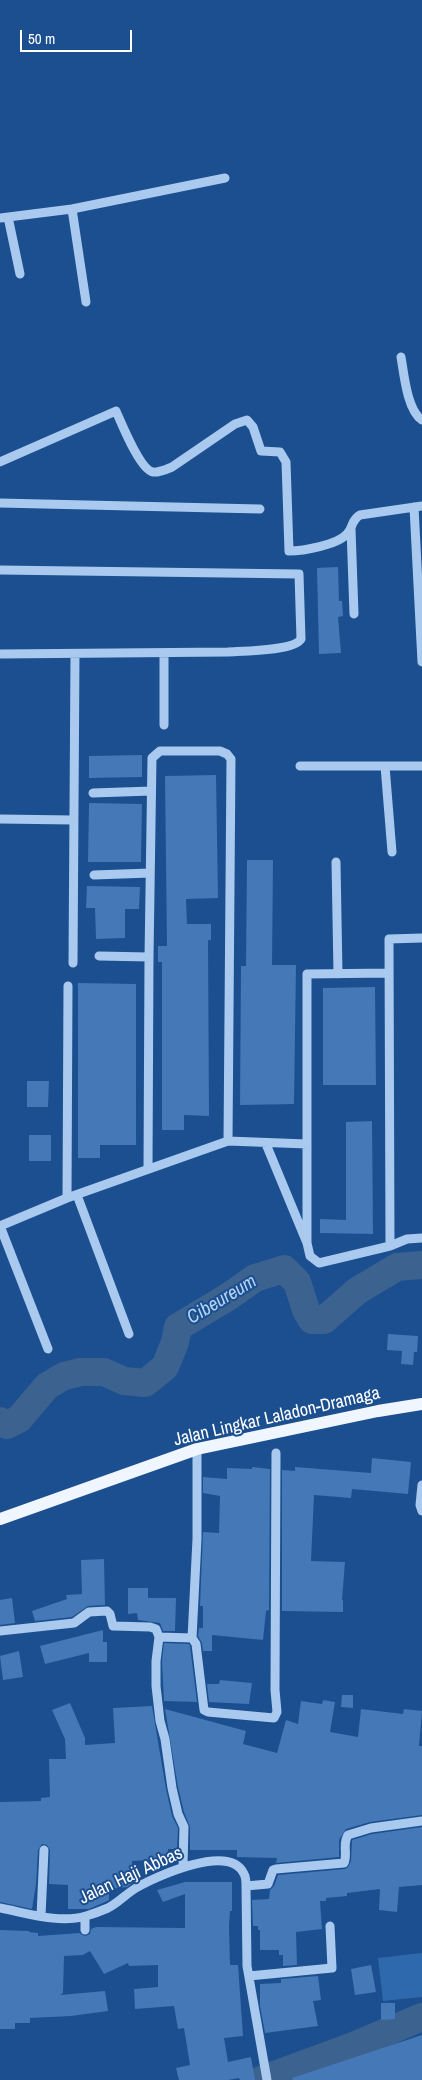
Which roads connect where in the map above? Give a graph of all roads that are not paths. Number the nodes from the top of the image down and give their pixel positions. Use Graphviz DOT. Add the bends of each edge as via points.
graph roads {
  1 [pos="224,178"];
  2 [pos="72,209"];
  3 [pos="4,217"];
  4 [pos="20,274"];
  5 [pos="86,302"];
  6 [pos="400,357"];
  7 [pos="422,420"];
  8 [pos="0,462"];
  9 [pos="0,503"];
  10 [pos="418,507"];
  11 [pos="260,509"];
  12 [pos="351,529"];
  13 [pos="0,570"];
  14 [pos="354,614"];
  15 [pos="164,653"];
  16 [pos="0,654"];
  17 [pos="75,654"];
  18 [pos="422,662"];
  19 [pos="164,725"];
  20 [pos="300,766"];
  21 [pos="385,766"];
  22 [pos="422,766"];
  23 [pos="151,791"];
  24 [pos="93,793"];
  25 [pos="0,819"];
  26 [pos="74,820"];
  27 [pos="392,852"];
  28 [pos="336,862"];
  29 [pos="150,873"];
  30 [pos="94,875"];
  31 [pos="422,938"];
  32 [pos="99,956"];
  33 [pos="148,957"];
  34 [pos="72,963"];
  35 [pos="338,974"];
  36 [pos="389,974"];
  37 [pos="68,986"];
  38 [pos="228,1141"];
  39 [pos="266,1144"];
  40 [pos="307,1144"];
  41 [pos="148,1169"];
  42 [pos="77,1195"];
  43 [pos="67,1198"];
  44 [pos="0,1226"];
  45 [pos="422,1238"];
  46 [pos="307,1243"];
  47 [pos="390,1246"];
  48 [pos="129,1334"];
  49 [pos="48,1349"];
  50 [pos="422,1404"];
  51 [pos="197,1450"];
  52 [pos="276,1453"];
  53 [pos="422,1485"];
  54 [pos="422,1511"];
  55 [pos="0,1519"];
  56 [pos="0,1631"];
  57 [pos="159,1637"];
  58 [pos="192,1638"];
  59 [pos="422,1822"];
  60 [pos="44,1850"];
  61 [pos="182,1866"];
  62 [pos="246,1886"];
  63 [pos="0,1908"];
  64 [pos="41,1916"];
  65 [pos="85,1917"];
  66 [pos="330,1926"];
  67 [pos="85,1930"];
  68 [pos="249,1976"];
  69 [pos="267,2080"];
  1 -- 2 [label="street"];
  2 -- 3 [label="street"];
  2 -- 5 [label="street"];
  3 -- 4 [label="street"];
  6 -- 7 [label="street" via="412,406"];
  8 -- 12 [label="street" via="116,411 148,470 160,471 172,467 235,424 247,420 253,427 261,451 280,452 286,462 289,551 327,544 341,539"];
  9 -- 11 [label="street"];
  10 -- 12 [label="street" via="360,515 353,521"];
  10 -- 18 [label="street"];
  12 -- 14 [label="street"];
  13 -- 15 [label="street" via="299,574 299,643 258,650"];
  15 -- 17 [label="street"];
  15 -- 19 [label="street"];
  16 -- 17 [label="street"];
  17 -- 26 [label="street"];
  20 -- 21 [label="street"];
  21 -- 22 [label="street"];
  21 -- 27 [label="street"];
  23 -- 24 [label="street"];
  23 -- 29 [label="street"];
  23 -- 38 [label="street" via="152,758 160,751 220,751 231,759"];
  25 -- 26 [label="street"];
  26 -- 34 [label="street"];
  28 -- 35 [label="street"];
  29 -- 30 [label="street"];
  29 -- 33 [label="street"];
  31 -- 36 [label="street" via="389,940"];
  32 -- 33 [label="street"];
  33 -- 41 [label="street"];
  35 -- 36 [label="street"];
  35 -- 40 [label="street" via="307,974"];
  36 -- 47 [label="street"];
  37 -- 43 [label="street"];
  38 -- 39 [label="street"];
  38 -- 41 [label="street"];
  39 -- 40 [label="street"];
  39 -- 46 [label="street"];
  40 -- 46 [label="street"];
  41 -- 42 [label="street"];
  42 -- 43 [label="street"];
  42 -- 48 [label="street"];
  43 -- 44 [label="street"];
  44 -- 49 [label="street"];
  45 -- 47 [label="street" via="407,1239"];
  46 -- 47 [label="street" via="310,1256 319,1263"];
  50 -- 51 [label="main road, Jalan Lingkar Laladon-Dramaga"];
  51 -- 55 [label="main road, Jalan Lingkar Laladon-Dramaga"];
  51 -- 58 [label="street"];
  52 -- 58 [label="street" via="276,1716 204,1710 196,1644"];
  53 -- 54 [label="street"];
  56 -- 57 [label="street" via="74,1623 89,1612 107,1611 113,1626 153,1627"];
  57 -- 58 [label="street"];
  57 -- 61 [label="street" via="156,1686 172,1788 184,1827"];
  59 -- 62 [label="street" via="371,1828 348,1835 344,1863 276,1869 268,1884"];
  60 -- 64 [label="street"];
  61 -- 62 [label="street, Jalan Haji Abbas" via="226,1862 244,1874"];
  61 -- 65 [label="street, Jalan Haji Abbas"];
  62 -- 68 [label="street, Jalan Haji Abbas"];
  63 -- 64 [label="street, Jalan Haji Abbas"];
  64 -- 65 [label="street, Jalan Haji Abbas" via="62,1919"];
  65 -- 67 [label="street"];
  66 -- 68 [label="street" via="332,1968"];
  68 -- 69 [label="street, Jalan Haji Abbas"];
}
